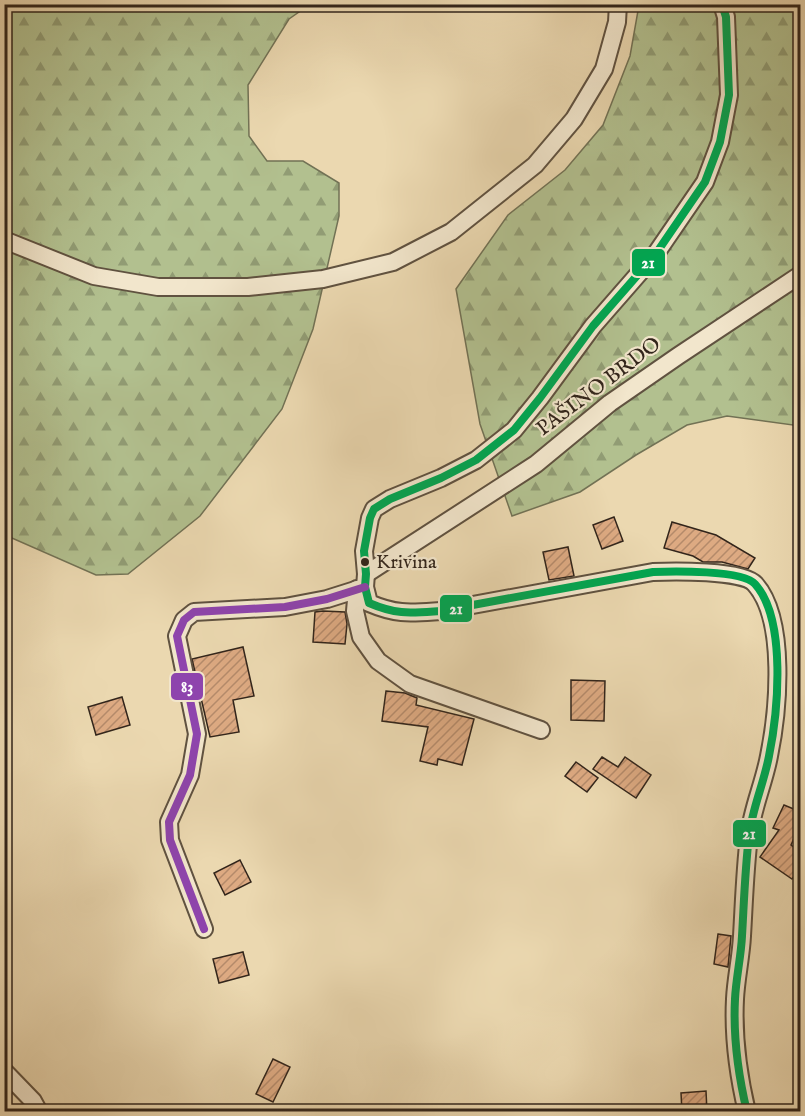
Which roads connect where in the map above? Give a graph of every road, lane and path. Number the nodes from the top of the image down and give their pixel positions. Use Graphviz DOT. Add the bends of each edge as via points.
graph roads {
  1 [pos="618,4"];
  2 [pos="722,4"];
  3 [pos="4,240"];
  4 [pos="801,276"];
  5 [pos="363,583"];
  6 [pos="541,730"];
  7 [pos="204,928"];
  8 [pos="4,1071"];
  9 [pos="39,1112"];
  10 [pos="747,1112"];
  1 -- 3 [label="street" via="604,69 574,119 535,165 451,232 393,262 324,279 248,287 158,287 94,276"];
  2 -- 5 [label="street" via="729,95 720,142 705,182 655,255 593,326 514,430 476,460 374,509 364,551"];
  4 -- 5 [label="street, PAŠINO BRDO" via="630,389 536,464"];
  5 -- 6 [label="street" via="355,611 361,637 378,661 410,684"];
  5 -- 7 [label="street, PAŠINO BRDO" via="327,599 285,607 194,612 184,620 177,636 196,734 190,775 169,822 171,840"];
  5 -- 10 [label="street" via="369,603 389,612 406,613 440,611 653,572 686,570 753,582 764,597 777,647 777,704 770,756 749,832 735,999 738,1068"];
  8 -- 9 [label="street"];
}
